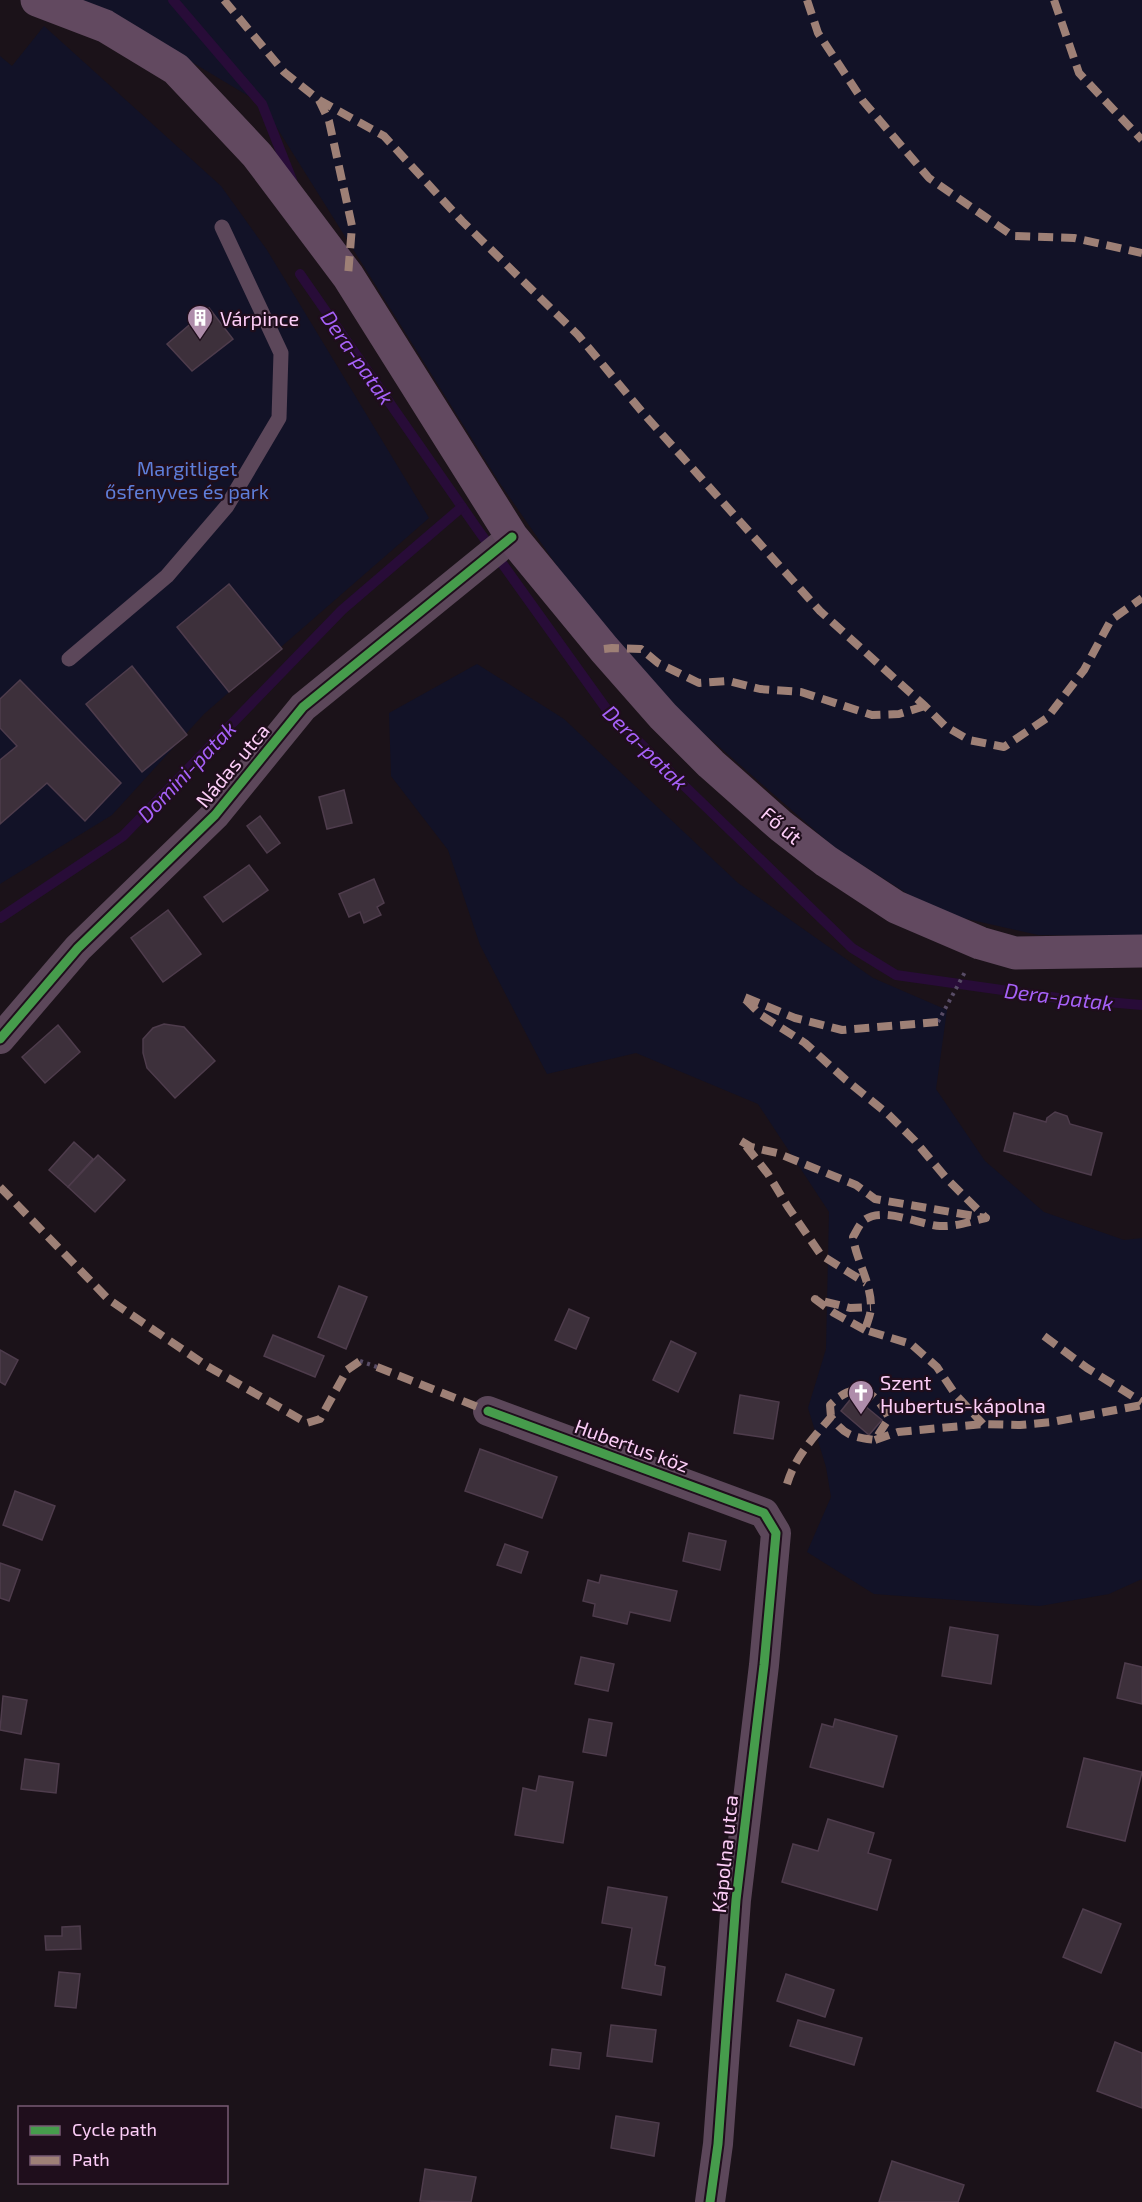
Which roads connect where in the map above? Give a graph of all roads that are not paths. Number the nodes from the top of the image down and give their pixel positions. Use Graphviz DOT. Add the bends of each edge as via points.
graph roads {
  1 [pos="37,0"];
  2 [pos="222,227"];
  3 [pos="507,541"];
  4 [pos="69,658"];
  5 [pos="1142,951"];
  6 [pos="0,1039"];
  7 [pos="488,1411"];
  8 [pos="764,1513"];
  9 [pos="710,2202"];
  1 -- 3 [label="main road, Fő út" via="105,26 176,69 257,155 348,276"];
  2 -- 4 [label="lane" via="280,353 279,418 227,506 167,576"];
  3 -- 5 [label="main road, Fő út" via="663,716 720,772 780,826 896,907 980,944 1016,953"];
  3 -- 6 [label="street, Nádas utca" via="303,707 215,815 78,948"];
  7 -- 8 [label="street, Hubertus köz"];
  8 -- 9 [label="street, Kápolna utca" via="776,1533 736,1900"];
}
